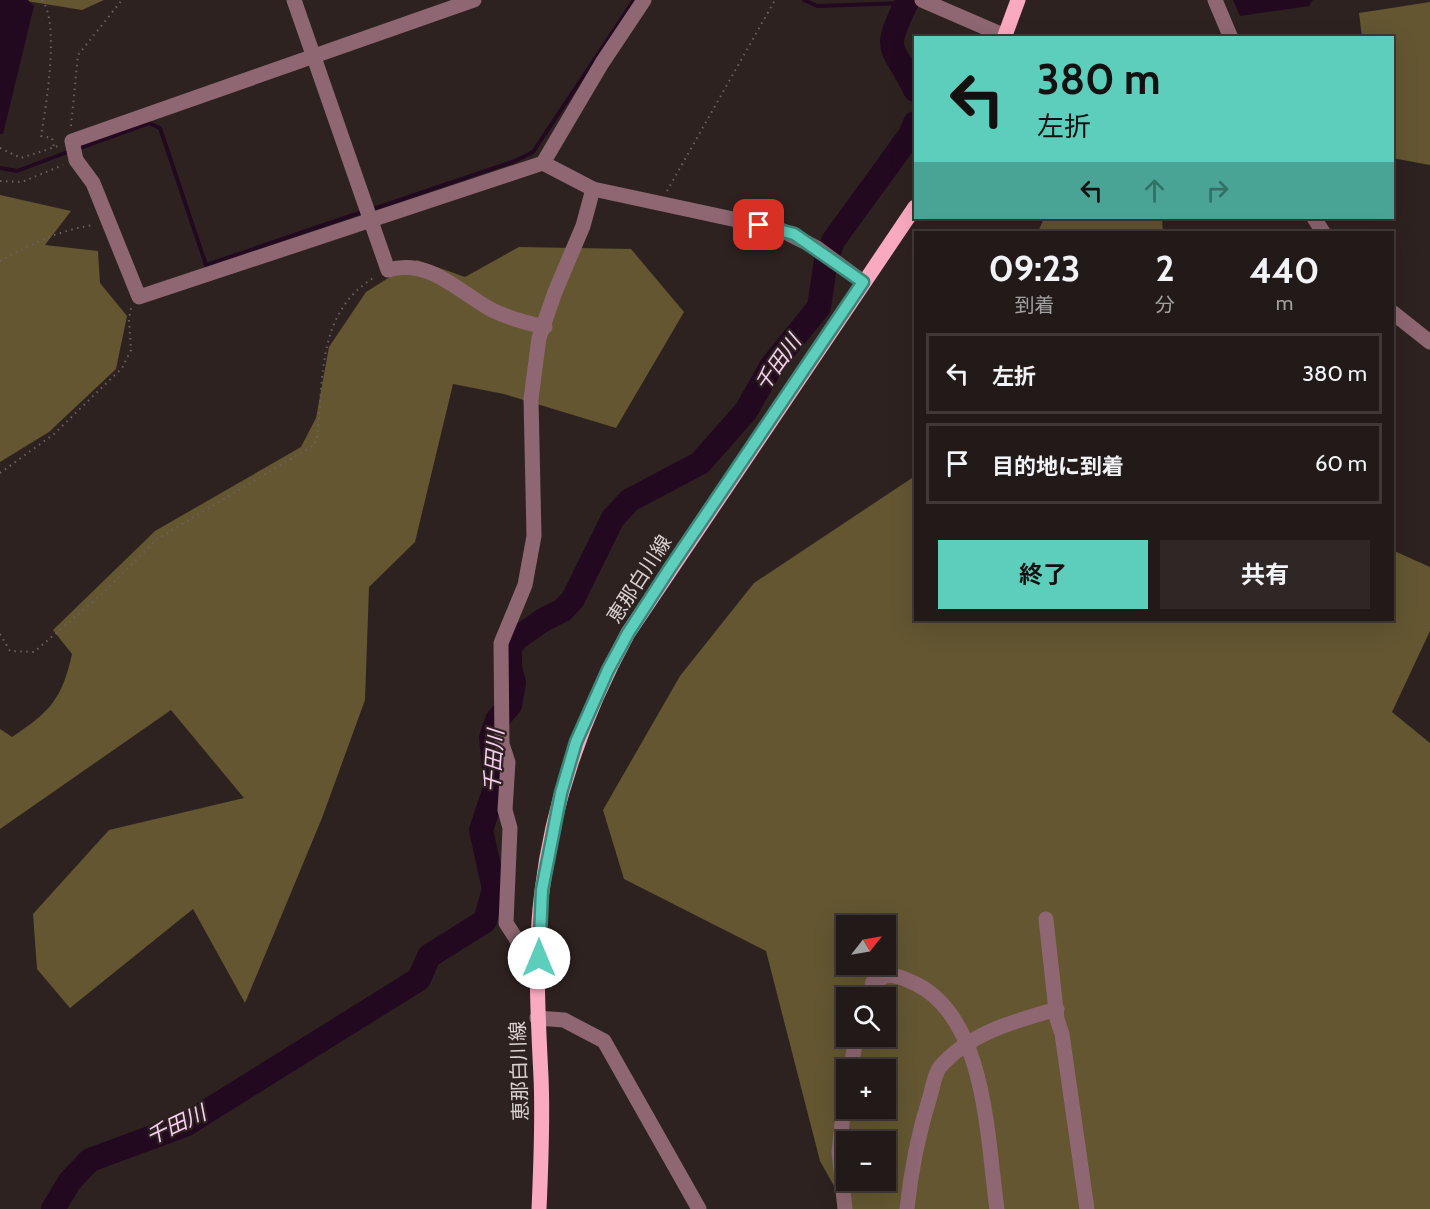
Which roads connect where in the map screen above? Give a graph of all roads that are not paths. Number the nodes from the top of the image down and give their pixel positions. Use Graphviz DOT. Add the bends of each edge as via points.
graph roads {
  1 [pos="294,0"];
  2 [pos="474,0"];
  3 [pos="644,0"];
  4 [pos="922,0"];
  5 [pos="1018,0"];
  6 [pos="1215,0"];
  7 [pos="1003,36"];
  8 [pos="1005,36"];
  9 [pos="1230,36"];
  10 [pos="314,56"];
  11 [pos="543,163"];
  12 [pos="592,189"];
  13 [pos="914,208"];
  14 [pos="369,219"];
  15 [pos="863,282"];
  16 [pos="1394,314"];
  17 [pos="545,327"];
  18 [pos="1430,342"];
  19 [pos="1046,919"];
  20 [pos="539,958"];
  21 [pos="871,987"];
  22 [pos="1057,1009"];
  23 [pos="537,1018"];
  24 [pos="967,1043"];
  25 [pos="842,1119"];
  26 [pos="539,1209"];
  27 [pos="699,1209"];
  28 [pos="845,1209"];
  29 [pos="908,1209"];
  30 [pos="997,1209"];
  31 [pos="1087,1209"];
  1 -- 10 [label="street"];
  2 -- 10 [label="street"];
  3 -- 11 [label="street"];
  4 -- 7 [label="street"];
  5 -- 8 [label="main road"];
  6 -- 9 [label="street"];
  10 -- 14 [label="street"];
  10 -- 14 [label="street" via="72,141 76,159 93,183 139,297"];
  11 -- 12 [label="street"];
  11 -- 14 [label="street"];
  12 -- 15 [label="street" via="779,229 817,248"];
  12 -- 17 [label="street" via="583,226"];
  13 -- 15 [label="main road, 恵那白川線"];
  14 -- 17 [label="street" via="388,270 411,267 435,273 495,311"];
  15 -- 20 [label="main road, 恵那白川線" via="670,568 608,670 576,742 561,793 542,890"];
  16 -- 18 [label="street"];
  17 -- 20 [label="street" via="539,338 531,399 534,536 525,585 501,643 501,729 508,762 505,810 510,828 506,923 524,951"];
  19 -- 22 [label="street"];
  20 -- 23 [label="main road, 恵那白川線"];
  21 -- 24 [label="street" via="886,975 918,985 948,1011"];
  22 -- 24 [label="street" via="1016,1020"];
  22 -- 31 [label="street"];
  23 -- 26 [label="main road, 恵那白川線" via="542,1138"];
  23 -- 27 [label="street" via="564,1020 604,1041"];
  24 -- 29 [label="street" via="938,1069 921,1124"];
  24 -- 30 [label="street" via="979,1082"];
  25 -- 28 [label="street" via="839,1152"];
}
